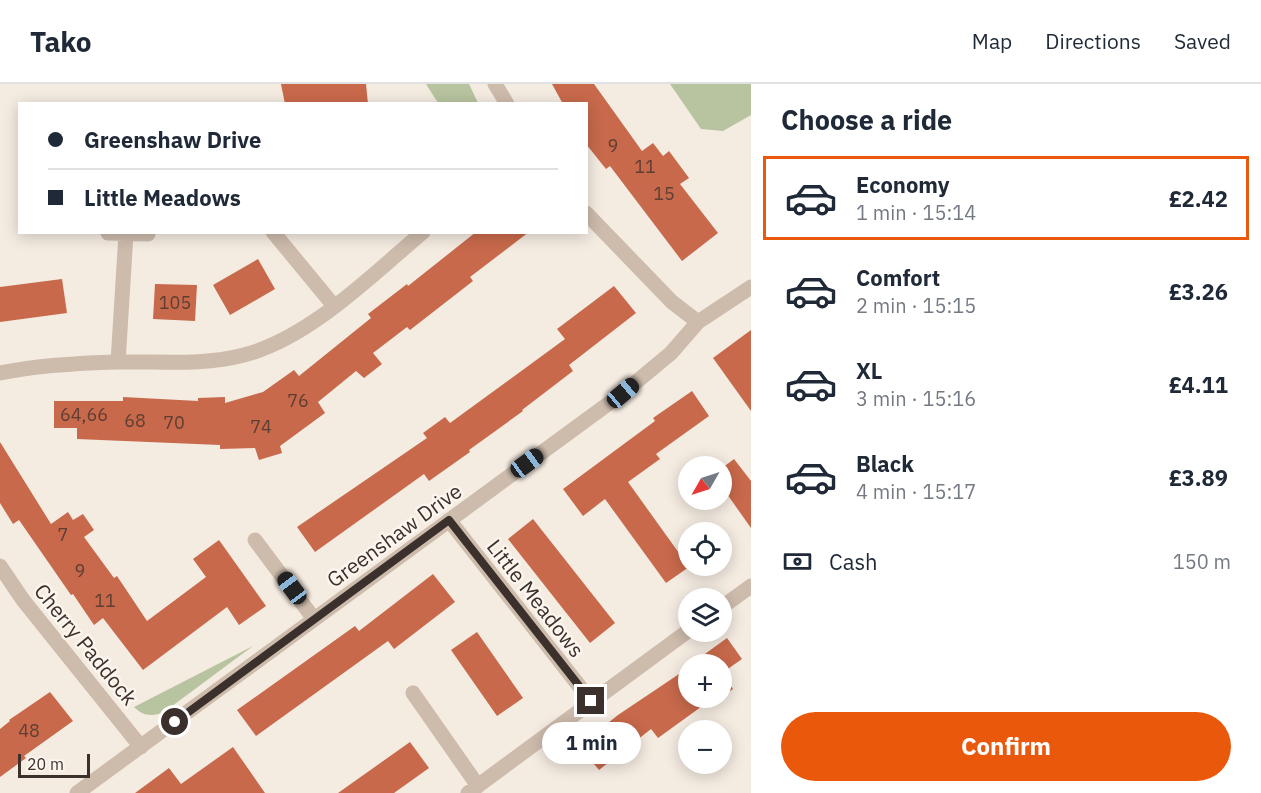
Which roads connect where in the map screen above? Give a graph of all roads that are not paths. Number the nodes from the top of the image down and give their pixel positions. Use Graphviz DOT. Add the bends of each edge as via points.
graph roads {
  1 [pos="495,84"];
  2 [pos="506,102"];
  3 [pos="588,215"];
  4 [pos="126,234"];
  5 [pos="148,234"];
  6 [pos="275,234"];
  7 [pos="421,234"];
  8 [pos="751,287"];
  9 [pos="334,306"];
  10 [pos="698,322"];
  11 [pos="118,362"];
  12 [pos="0,373"];
  13 [pos="449,520"];
  14 [pos="255,540"];
  15 [pos="0,566"];
  16 [pos="749,593"];
  17 [pos="732,602"];
  18 [pos="314,619"];
  19 [pos="678,638"];
  20 [pos="413,693"];
  21 [pos="591,701"];
  22 [pos="141,747"];
  23 [pos="473,789"];
  24 [pos="77,793"];
  1 -- 2 [label="street"];
  3 -- 10 [label="street" via="672,302"];
  4 -- 5 [label="street"];
  4 -- 11 [label="street"];
  6 -- 9 [label="street"];
  7 -- 9 [label="street"];
  8 -- 10 [label="street, Greenshaw Drive"];
  9 -- 11 [label="street" via="271,346 244,355 197,363"];
  10 -- 13 [label="street, Greenshaw Drive" via="671,353 623,393"];
  11 -- 12 [label="street" via="38,366"];
  13 -- 18 [label="street, Greenshaw Drive"];
  13 -- 21 [label="street, Little Meadows"];
  14 -- 18 [label="street"];
  15 -- 22 [label="street, Cherry Paddock"];
  16 -- 17 [label="street"];
  18 -- 22 [label="street, Greenshaw Drive"];
  19 -- 21 [label="street"];
  20 -- 23 [label="street"];
  21 -- 23 [label="street"];
  22 -- 24 [label="street, Greenshaw Drive"];
}
